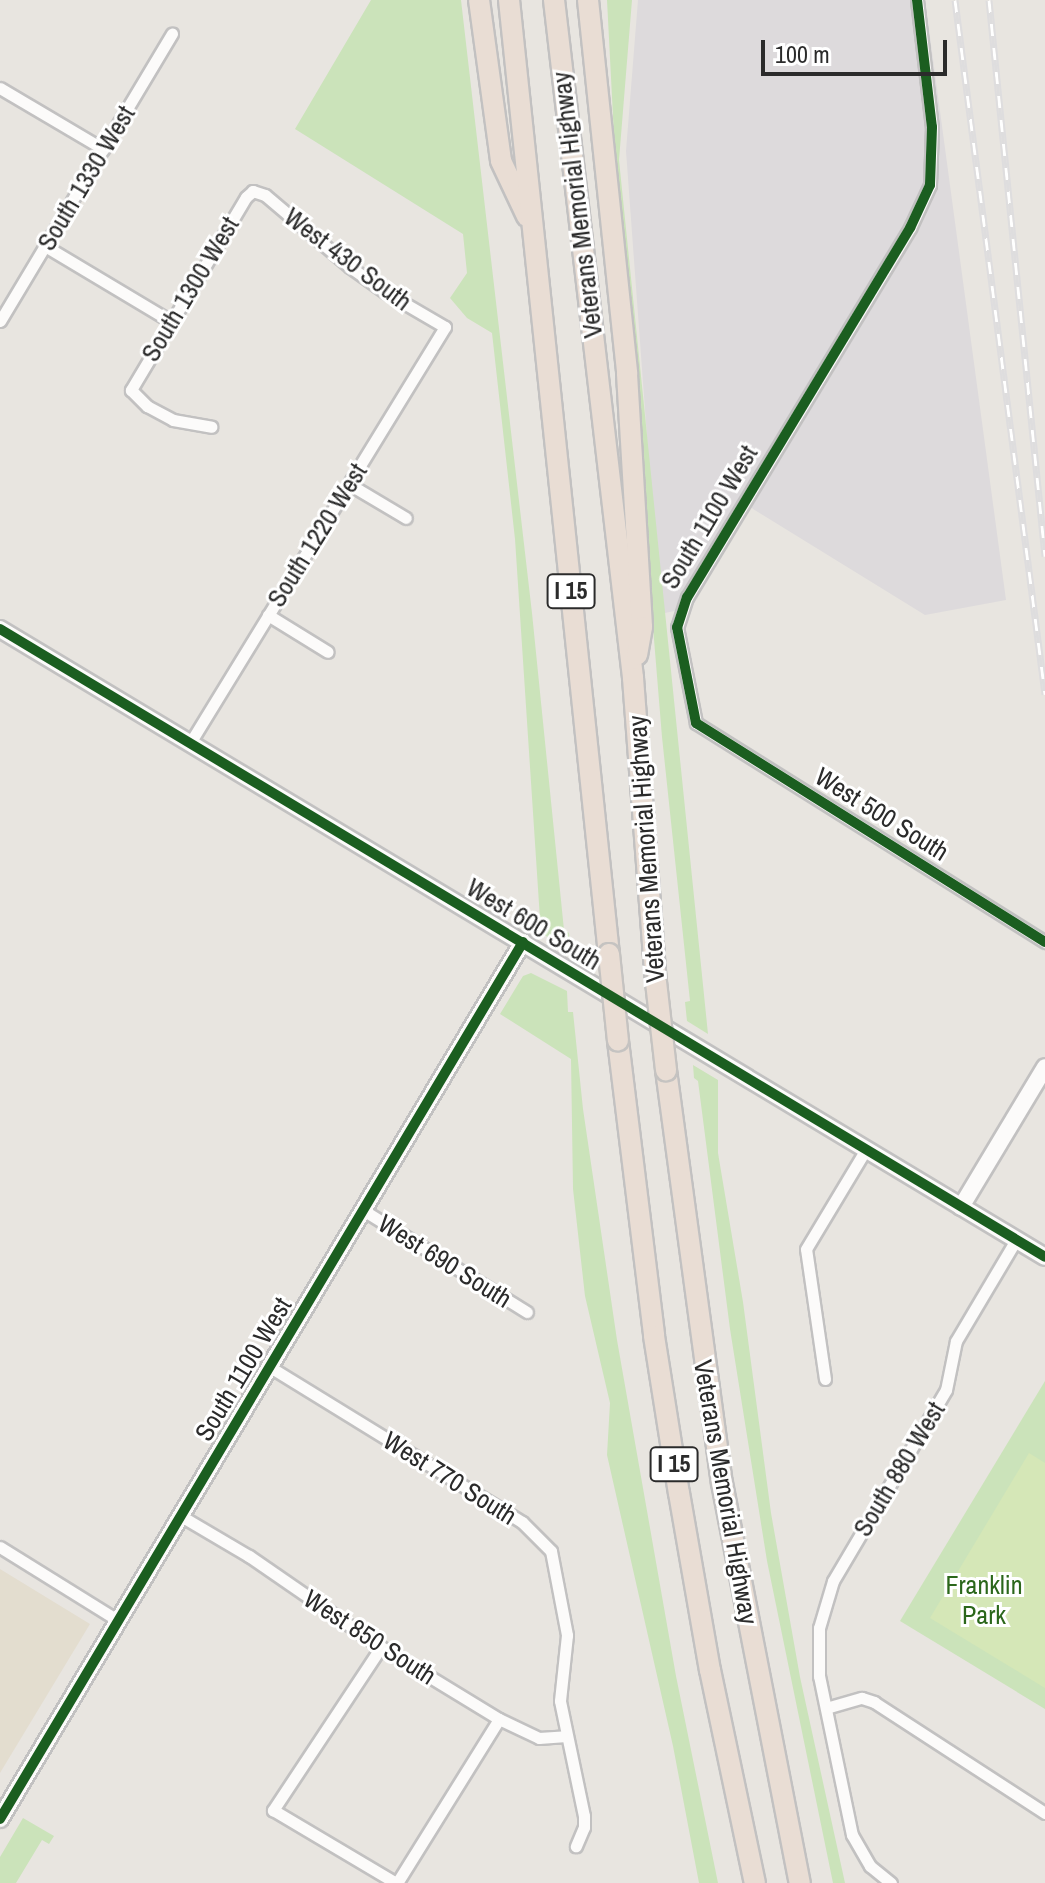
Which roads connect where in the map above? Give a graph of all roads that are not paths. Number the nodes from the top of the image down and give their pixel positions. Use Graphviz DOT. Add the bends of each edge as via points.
graph roads {
  1 [pos="479,0"];
  2 [pos="509,0"];
  3 [pos="554,0"];
  4 [pos="588,0"];
  5 [pos="599,0"];
  6 [pos="917,0"];
  7 [pos="172,34"];
  8 [pos="598,83"];
  9 [pos="0,88"];
  10 [pos="103,149"];
  11 [pos="253,191"];
  12 [pos="533,227"];
  13 [pos="45,246"];
  14 [pos="0,321"];
  15 [pos="172,322"];
  16 [pos="445,327"];
  17 [pos="211,427"];
  18 [pos="349,484"];
  19 [pos="406,518"];
  20 [pos="268,615"];
  21 [pos="0,629"];
  22 [pos="328,652"];
  23 [pos="633,678"];
  24 [pos="696,723"];
  25 [pos="190,743"];
  26 [pos="523,942"];
  27 [pos="1045,942"];
  28 [pos="1045,1067"];
  29 [pos="866,1149"];
  30 [pos="961,1207"];
  31 [pos="363,1210"];
  32 [pos="1016,1240"];
  33 [pos="1045,1257"];
  34 [pos="527,1312"];
  35 [pos="270,1367"];
  36 [pos="825,1379"];
  37 [pos="181,1516"];
  38 [pos="0,1547"];
  39 [pos="119,1621"];
  40 [pos="381,1647"];
  41 [pos="826,1708"];
  42 [pos="499,1719"];
  43 [pos="566,1736"];
  44 [pos="1045,1813"];
  45 [pos="0,1819"];
  46 [pos="576,1846"];
  47 [pos="397,1883"];
  48 [pos="755,1883"];
  49 [pos="800,1883"];
  50 [pos="891,1883"];
  1 -- 12 [label="highway" via="501,161"];
  2 -- 12 [label="highway, Veterans Memorial Highway / I 15"];
  3 -- 23 [label="highway, Veterans Memorial Highway / I 15"];
  4 -- 8 [label="highway"];
  5 -- 8 [label="highway"];
  6 -- 24 [label="street, South 1100 West" via="932,127 930,185 910,228 679,610 677,627"];
  7 -- 10 [label="street, South 1330 West"];
  8 -- 23 [label="highway" via="636,501 642,627"];
  9 -- 10 [label="street"];
  10 -- 13 [label="street, South 1330 West"];
  11 -- 15 [label="street, South 1300 West"];
  11 -- 16 [label="street, West 430 South" via="265,195 350,267"];
  12 -- 48 [label="highway, Veterans Memorial Highway / I 15, bridge" via="654,1336 708,1657"];
  13 -- 14 [label="street, South 1330 West"];
  13 -- 15 [label="street"];
  15 -- 17 [label="street, South 1300 West" via="131,390 161,414"];
  16 -- 18 [label="street, South 1220 West"];
  18 -- 19 [label="street"];
  18 -- 20 [label="street, South 1220 West"];
  20 -- 22 [label="street"];
  20 -- 25 [label="street, South 1220 West"];
  21 -- 25 [label="street, West 600 South"];
  23 -- 49 [label="highway, Veterans Memorial Highway / I 15, bridge" via="656,982 722,1483"];
  24 -- 27 [label="street, West 500 South"];
  25 -- 26 [label="street, West 600 South"];
  26 -- 29 [label="street, West 600 South"];
  26 -- 31 [label="street, South 1100 West"];
  28 -- 30 [label="street"];
  29 -- 30 [label="street, West 600 South"];
  29 -- 36 [label="street" via="806,1249"];
  30 -- 32 [label="street, West 600 South"];
  31 -- 34 [label="street, West 690 South"];
  31 -- 35 [label="street, South 1100 West"];
  32 -- 33 [label="street, West 600 South"];
  32 -- 41 [label="street, South 880 West" via="956,1341 946,1390 831,1585 817,1652"];
  35 -- 37 [label="street, South 1100 West"];
  35 -- 43 [label="street, West 770 South" via="540,1536 556,1564 567,1635 560,1691"];
  37 -- 39 [label="street, South 1100 West"];
  37 -- 40 [label="street, West 850 South"];
  38 -- 39 [label="street"];
  39 -- 45 [label="street, South 1100 West"];
  40 -- 42 [label="street, West 850 South"];
  40 -- 47 [label="street" via="273,1810"];
  41 -- 44 [label="street" via="862,1698 874,1702"];
  41 -- 50 [label="street, South 880 West" via="852,1835 870,1866"];
  42 -- 43 [label="street, West 850 South" via="539,1738"];
  42 -- 47 [label="street"];
  43 -- 46 [label="street, West 770 South" via="584,1816"];
}
